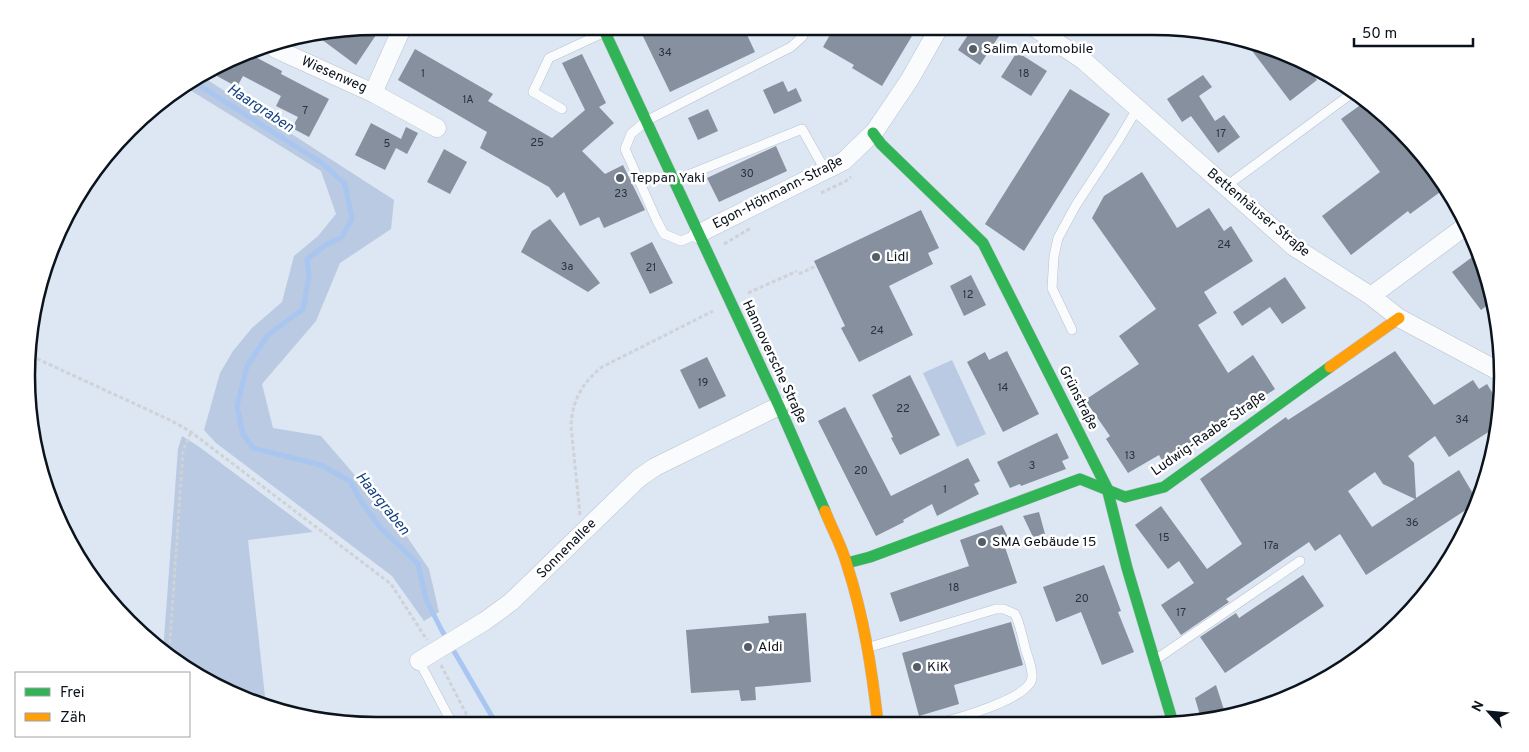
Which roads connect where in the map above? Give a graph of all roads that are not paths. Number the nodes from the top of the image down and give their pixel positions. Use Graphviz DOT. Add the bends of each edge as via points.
graph roads {
  1 [pos="399,35"];
  2 [pos="592,35"];
  3 [pos="606,35"];
  4 [pos="803,35"];
  5 [pos="935,35"];
  6 [pos="1046,35"];
  7 [pos="278,50"];
  8 [pos="373,92"];
  9 [pos="1348,96"];
  10 [pos="562,109"];
  11 [pos="1137,109"];
  12 [pos="646,121"];
  13 [pos="437,128"];
  14 [pos="873,133"];
  15 [pos="825,170"];
  16 [pos="674,181"];
  17 [pos="1225,187"];
  18 [pos="1461,229"];
  19 [pos="698,234"];
  20 [pos="1371,296"];
  21 [pos="1399,318"];
  22 [pos="1072,330"];
  23 [pos="1494,369"];
  24 [pos="779,406"];
  25 [pos="1107,488"];
  26 [pos="1300,561"];
  27 [pos="847,563"];
  28 [pos="868,647"];
  29 [pos="1155,660"];
  30 [pos="419,661"];
  31 [pos="1171,716"];
  32 [pos="448,717"];
  33 [pos="877,717"];
  34 [pos="958,717"];
  1 -- 8 [label="street, Wiesenweg"];
  2 -- 10 [label="lane" via="549,58 533,92"];
  3 -- 12 [label="street, Hannoversche Straße"];
  4 -- 12 [label="lane" via="791,47"];
  5 -- 14 [label="street, Egon-Höhmann-Straße"];
  6 -- 11 [label="street, Bettenhäuser Straße" via="1083,60"];
  7 -- 8 [label="street, Wiesenweg"];
  8 -- 13 [label="street, Wiesenweg"];
  9 -- 17 [label="lane"];
  11 -- 17 [label="street, Bettenhäuser Straße"];
  11 -- 22 [label="lane" via="1058,238 1052,288"];
  12 -- 16 [label="street, Hannoversche Straße"];
  12 -- 19 [label="lane" via="631,134 626,149 657,221 664,234 681,241"];
  14 -- 15 [label="street, Egon-Höhmann-Straße" via="844,161"];
  14 -- 25 [label="street, Grünstraße" via="983,243"];
  15 -- 16 [label="lane" via="802,128"];
  15 -- 19 [label="street, Egon-Höhmann-Straße"];
  16 -- 19 [label="street, Hannoversche Straße"];
  17 -- 20 [label="street, Bettenhäuser Straße" via="1294,247"];
  18 -- 20 [label="street"];
  19 -- 24 [label="street, Hannoversche Straße"];
  20 -- 21 [label="street, Bettenhäuser Straße"];
  21 -- 23 [label="street, Bettenhäuser Straße"];
  21 -- 25 [label="street, Ludwig-Raabe-Straße" via="1164,487 1125,497"];
  24 -- 27 [label="street, Hannoversche Straße"];
  24 -- 30 [label="street, Sonnenallee" via="654,467 511,602"];
  25 -- 27 [label="street, Ludwig-Raabe-Straße" via="1080,479"];
  25 -- 29 [label="street, Grünstraße"];
  26 -- 29 [label="lane"];
  27 -- 28 [label="street, Hannoversche Straße"];
  28 -- 33 [label="street, Hannoversche Straße"];
  28 -- 34 [label="lane" via="996,609 1015,614 1031,669 1028,687 1008,699"];
  29 -- 31 [label="street, Grünstraße"];
  30 -- 32 [label="lane, Sonnenallee"];
}
